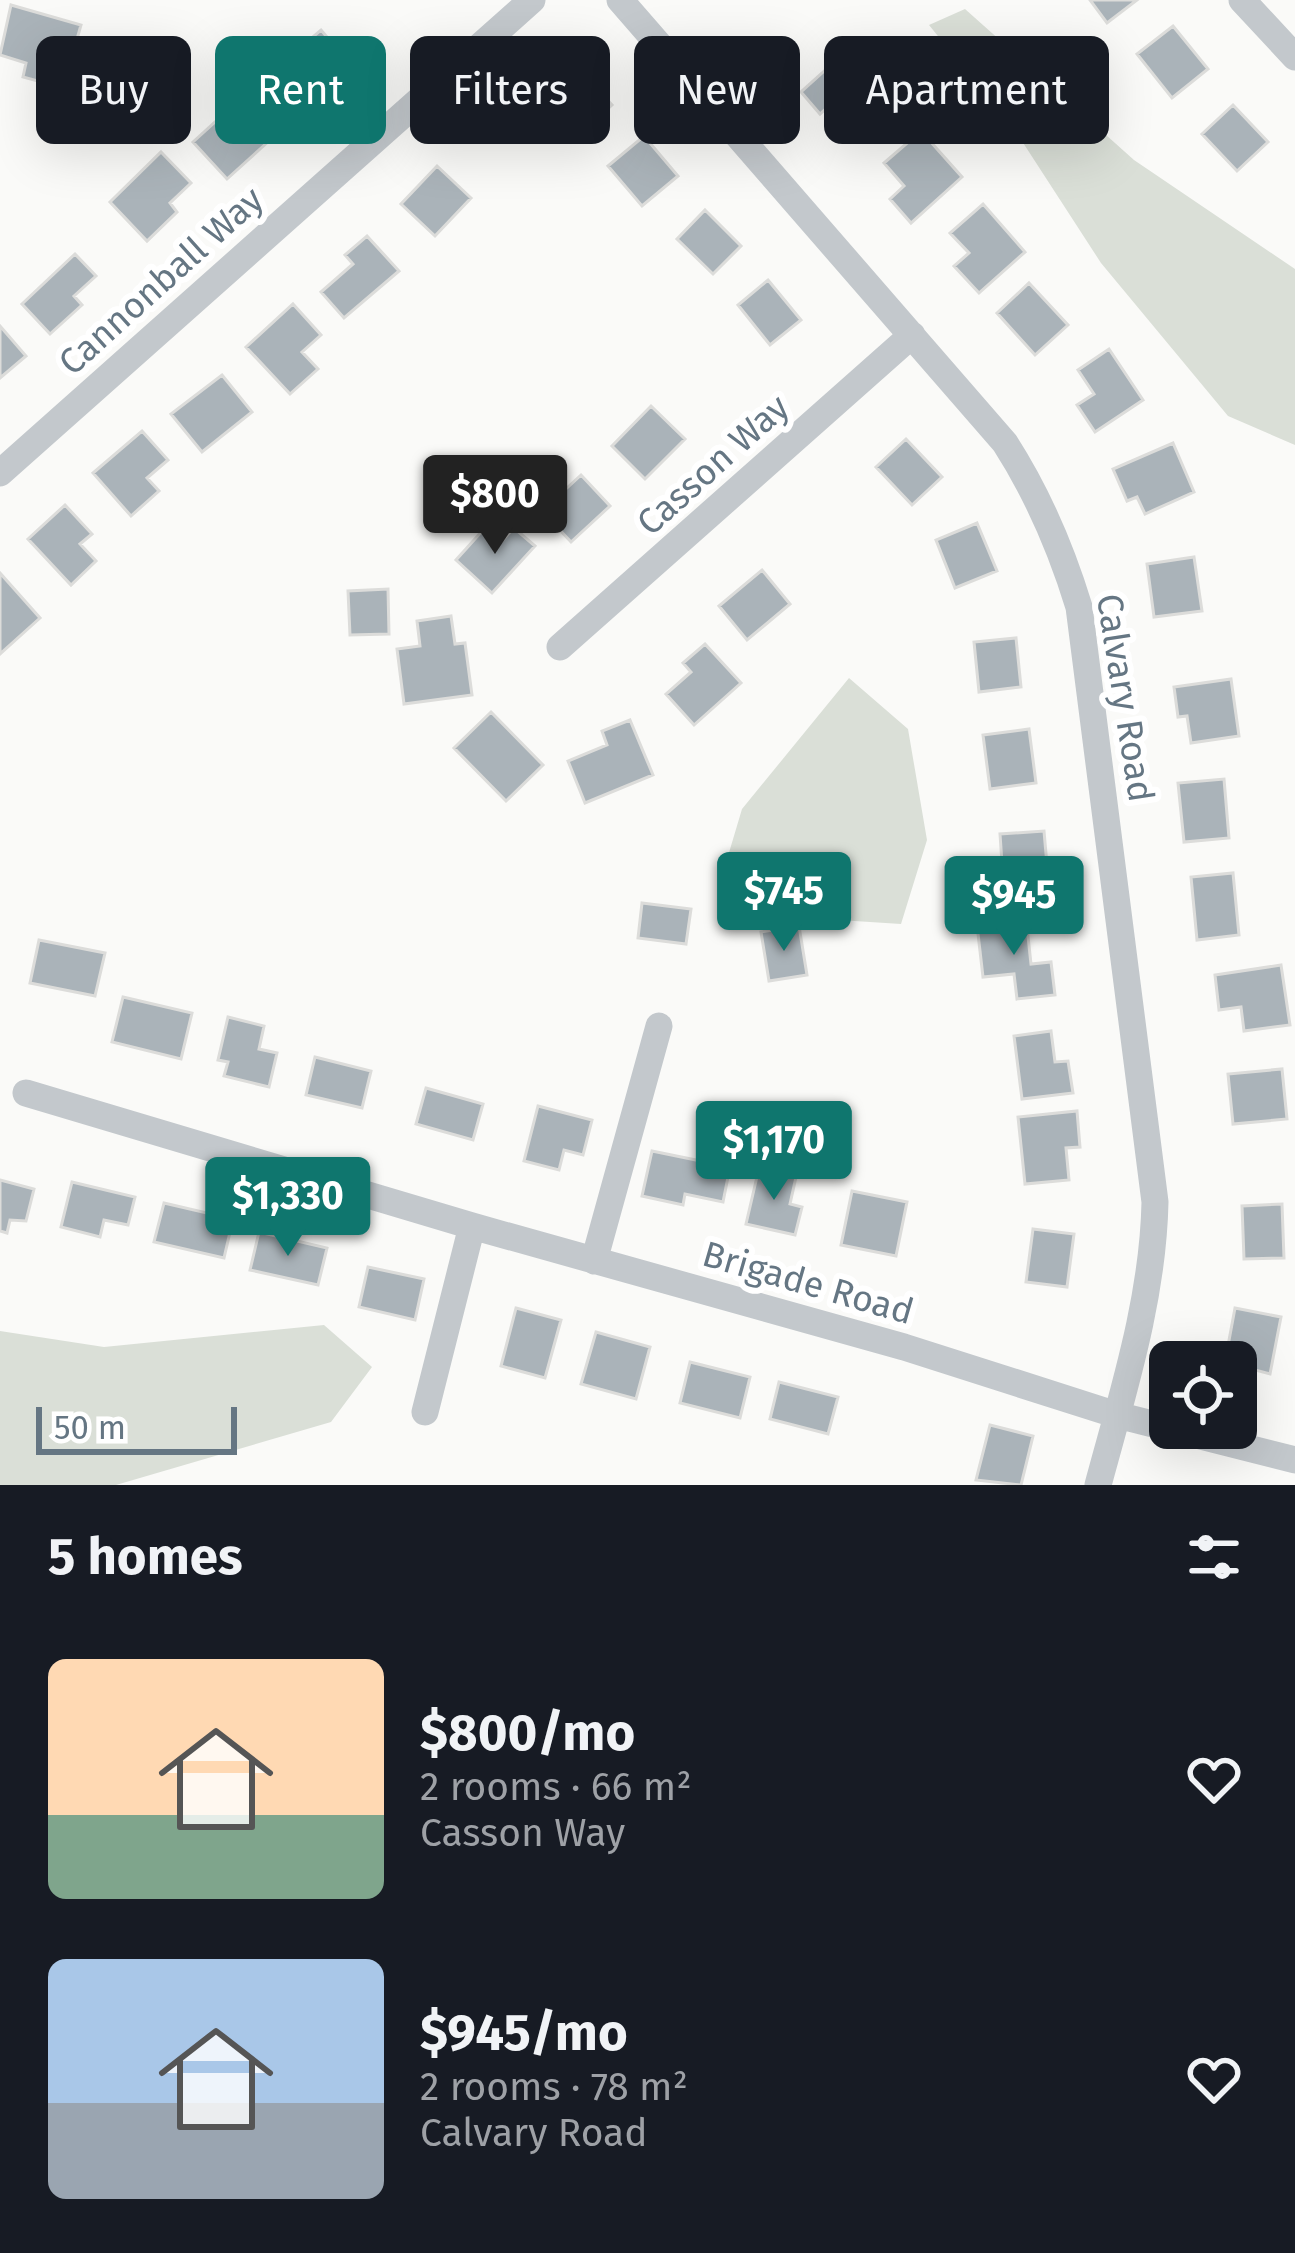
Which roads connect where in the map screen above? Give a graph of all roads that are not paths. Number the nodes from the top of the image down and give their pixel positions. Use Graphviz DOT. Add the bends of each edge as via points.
graph roads {
  1 [pos="532,0"];
  2 [pos="620,0"];
  3 [pos="1242,0"];
  4 [pos="1295,57"];
  5 [pos="912,335"];
  6 [pos="0,473"];
  7 [pos="560,647"];
  8 [pos="659,1026"];
  9 [pos="26,1093"];
  10 [pos="472,1226"];
  11 [pos="594,1261"];
  12 [pos="425,1412"];
  13 [pos="1117,1415"];
  14 [pos="1295,1460"];
  15 [pos="1098,1485"];
  1 -- 6 [label="street, Cannonball Way"];
  2 -- 5 [label="street, Calvary Road"];
  3 -- 4 [label="street"];
  5 -- 7 [label="street, Casson Way"];
  5 -- 13 [label="street, Calvary Road" via="1031,484 1079,607 1155,1202 1154,1249"];
  8 -- 11 [label="street"];
  9 -- 10 [label="street, Brigade Road"];
  10 -- 11 [label="street, Brigade Road"];
  10 -- 12 [label="street"];
  11 -- 13 [label="street, Brigade Road"];
  13 -- 14 [label="street, Brigade Road"];
  13 -- 15 [label="street, Calvary Road"];
}
